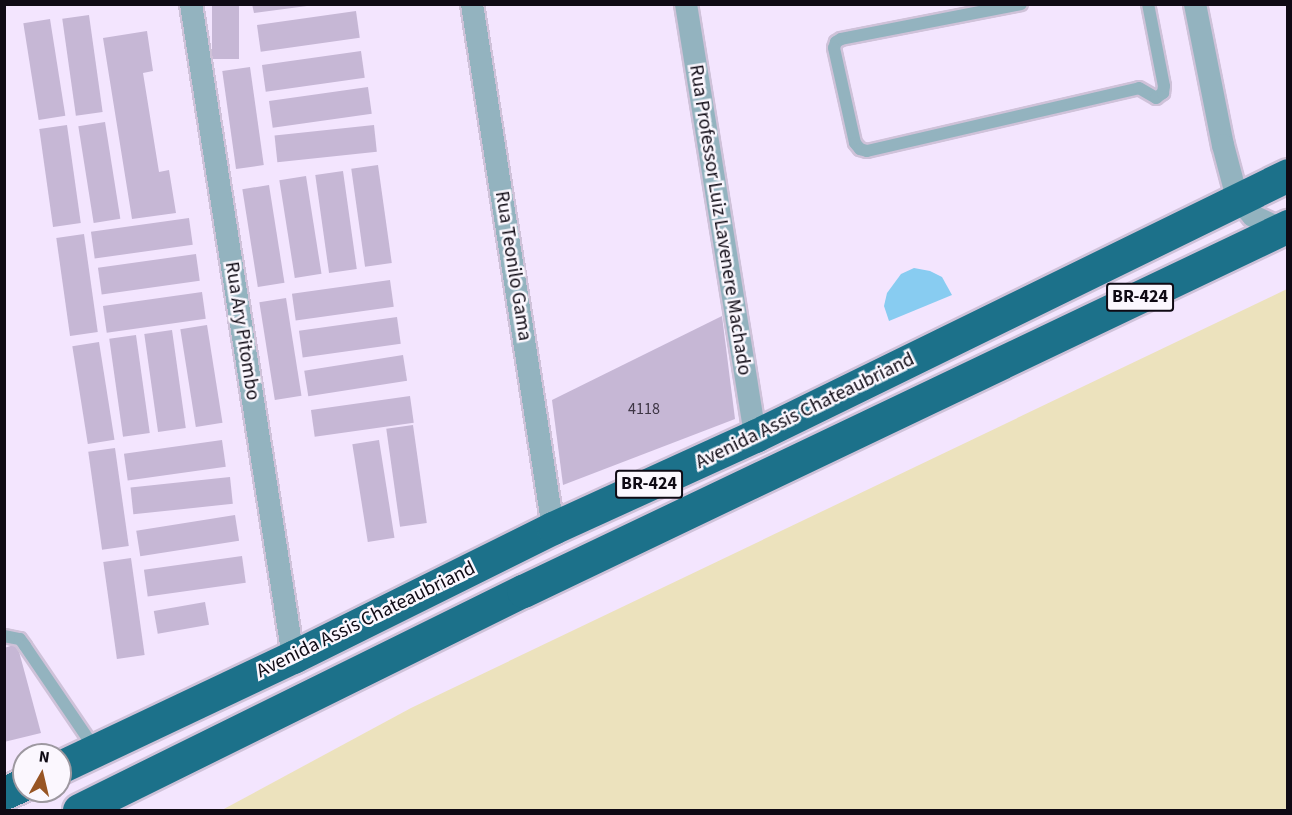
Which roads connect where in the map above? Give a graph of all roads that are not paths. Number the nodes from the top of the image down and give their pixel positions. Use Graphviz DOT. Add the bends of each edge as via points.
graph roads {
  1 [pos="191,4"];
  2 [pos="472,4"];
  3 [pos="686,4"];
  4 [pos="1021,4"];
  5 [pos="1148,4"];
  6 [pos="1195,4"];
  7 [pos="1287,175"];
  8 [pos="1237,198"];
  9 [pos="1287,226"];
  10 [pos="1053,338"];
  11 [pos="755,436"];
  12 [pos="553,528"];
  13 [pos="4,636"];
  14 [pos="293,657"];
  15 [pos="95,750"];
  16 [pos="72,761"];
  17 [pos="79,810"];
  1 -- 14 [label="street, Rua Ary Pitombo"];
  2 -- 12 [label="street, Rua Teonilo Gama"];
  3 -- 11 [label="street, Rua Professor Luiz Lavenere Machado"];
  4 -- 5 [label="lane" via="836,42 834,48 855,143 860,149 867,151 1139,88 1156,98 1163,93 1164,86"];
  6 -- 8 [label="street"];
  7 -- 8 [label="highway, Avenida Assis Chateaubriand / BR-424"];
  8 -- 9 [label="street" via="1253,216 1274,226"];
  8 -- 10 [label="highway" via="1237,221 1226,237"];
  8 -- 11 [label="highway, Avenida Assis Chateaubriand / BR-424"];
  9 -- 10 [label="highway, Avenida Assis Chateaubriand / BR-424"];
  10 -- 17 [label="highway, Avenida Assis Chateaubriand / BR-424" via="512,596"];
  11 -- 12 [label="highway, Avenida Assis Chateaubriand / BR-424"];
  12 -- 14 [label="highway, Avenida Assis Chateaubriand / BR-424"];
  13 -- 15 [label="lane" via="20,639"];
  14 -- 15 [label="highway, Avenida Assis Chateaubriand / BR-424"];
  15 -- 16 [label="highway, Avenida Assis Chateaubriand / BR-424"];
}
